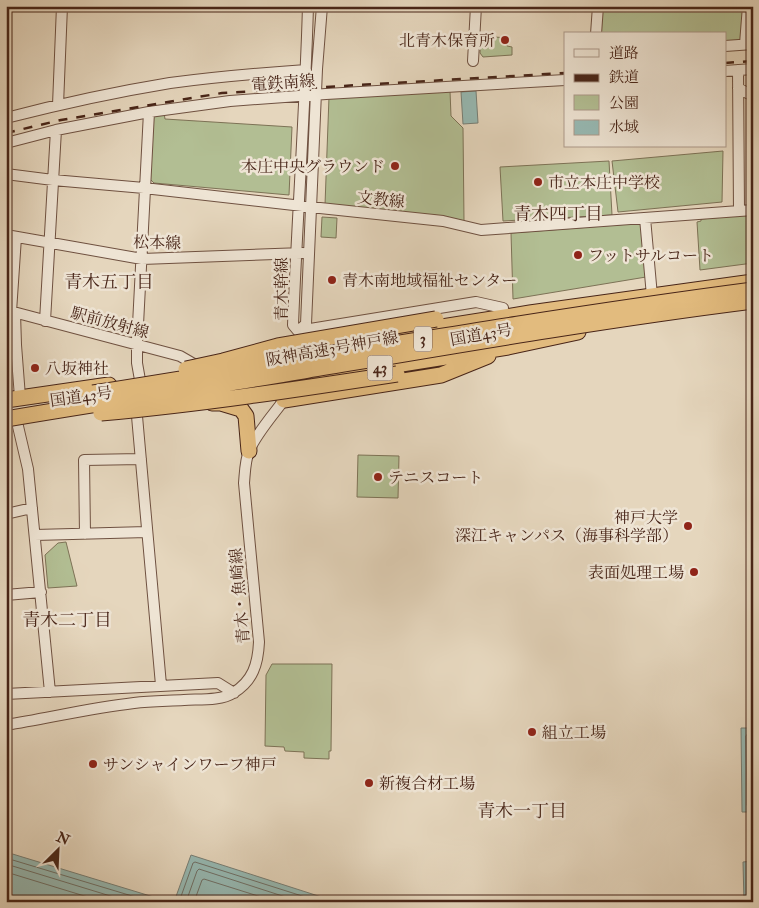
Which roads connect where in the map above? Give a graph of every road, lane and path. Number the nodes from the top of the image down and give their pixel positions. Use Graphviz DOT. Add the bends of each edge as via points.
graph roads {
  1 [pos="62,6"];
  2 [pos="308,6"];
  3 [pos="322,6"];
  4 [pos="476,6"];
  5 [pos="598,6"];
  6 [pos="748,6"];
  7 [pos="596,32"];
  8 [pos="749,44"];
  9 [pos="726,46"];
  10 [pos="473,61"];
  11 [pos="753,69"];
  12 [pos="306,70"];
  13 [pos="738,70"];
  14 [pos="726,71"];
  15 [pos="564,80"];
  16 [pos="738,88"];
  17 [pos="317,94"];
  18 [pos="304,96"];
  19 [pos="753,96"];
  20 [pos="58,104"];
  21 [pos="149,112"];
  22 [pos="6,118"];
  23 [pos="56,130"];
  24 [pos="6,143"];
  25 [pos="6,174"];
  26 [pos="54,180"];
  27 [pos="144,188"];
  28 [pos="298,205"];
  29 [pos="311,207"];
  30 [pos="753,210"];
  31 [pos="739,211"];
  32 [pos="645,218"];
  33 [pos="11,236"];
  34 [pos="50,243"];
  35 [pos="296,253"];
  36 [pos="308,253"];
  37 [pos="142,259"];
  38 [pos="753,282"];
  39 [pos="753,290"];
  40 [pos="652,296"];
  41 [pos="753,300"];
  42 [pos="753,306"];
  43 [pos="503,308"];
  44 [pos="11,312"];
  45 [pos="530,313"];
  46 [pos="45,320"];
  47 [pos="298,332"];
  48 [pos="137,344"];
  49 [pos="11,345"];
  50 [pos="508,347"];
  51 [pos="297,350"];
  52 [pos="204,370"];
  53 [pos="140,380"];
  54 [pos="292,382"];
  55 [pos="93,394"];
  56 [pos="13,399"];
  57 [pos="284,400"];
  58 [pos="167,401"];
  59 [pos="136,405"];
  60 [pos="9,418"];
  61 [pos="249,451"];
  62 [pos="141,459"];
  63 [pos="32,508"];
  64 [pos="6,514"];
  65 [pos="147,532"];
  66 [pos="85,534"];
  67 [pos="35,535"];
  68 [pos="41,592"];
  69 [pos="6,595"];
  70 [pos="161,686"];
  71 [pos="50,692"];
  72 [pos="234,692"];
  73 [pos="6,694"];
  74 [pos="6,725"];
  1 -- 20 [label="street"];
  2 -- 12 [label="street, 青木幹線"];
  3 -- 17 [label="street, 青木幹線"];
  4 -- 10 [label="street"];
  5 -- 7 [label="street"];
  6 -- 8 [label="street"];
  8 -- 9 [label="street"];
  11 -- 13 [label="street"];
  12 -- 18 [label="street, 青木幹線"];
  12 -- 20 [label="street" via="171,83"];
  13 -- 14 [label="street"];
  13 -- 16 [label="street"];
  15 -- 17 [label="street, 電鉄南線"];
  16 -- 19 [label="street"];
  16 -- 31 [label="street"];
  17 -- 18 [label="street, 電鉄南線"];
  17 -- 29 [label="street, 青木幹線"];
  18 -- 21 [label="street, 電鉄南線" via="230,101"];
  18 -- 28 [label="street, 青木幹線"];
  20 -- 22 [label="street"];
  21 -- 23 [label="street, 電鉄南線"];
  21 -- 27 [label="street"];
  23 -- 24 [label="street, 電鉄南線"];
  23 -- 26 [label="street"];
  25 -- 26 [label="street, 文教線"];
  26 -- 27 [label="street, 文教線"];
  26 -- 34 [label="street"];
  27 -- 28 [label="street, 文教線"];
  27 -- 37 [label="street"];
  28 -- 29 [label="street, 文教線"];
  28 -- 35 [label="street, 青木幹線"];
  29 -- 32 [label="street, 文教線" via="444,221 481,230"];
  29 -- 36 [label="street, 青木幹線"];
  30 -- 31 [label="street, 文教線"];
  31 -- 32 [label="street, 文教線"];
  32 -- 40 [label="street"];
  33 -- 34 [label="street, 松本線"];
  33 -- 44 [label="street"];
  34 -- 37 [label="street, 松本線"];
  34 -- 46 [label="street"];
  35 -- 36 [label="street, 松本線"];
  35 -- 37 [label="street, 松本線"];
  35 -- 47 [label="street, 青木幹線" via="293,325"];
  36 -- 47 [label="street, 青木幹線" via="306,324"];
  37 -- 48 [label="street"];
  38 -- 40 [label="highway, 国道43号 / 43"];
  39 -- 55 [label="highway, 阪神高速3号神戸線 / 3, bridge" via="516,324"];
  40 -- 45 [label="highway, 国道43号 / 43"];
  41 -- 60 [label="highway, 阪神高速3号神戸線 / 3, bridge"];
  42 -- 50 [label="highway, 国道43号 / 43" via="610,325"];
  43 -- 45 [label="highway"];
  43 -- 47 [label="street" via="476,302"];
  43 -- 55 [label="highway, bridge" via="278,346"];
  44 -- 46 [label="street, 駅前放射線"];
  44 -- 49 [label="street"];
  45 -- 51 [label="highway, 国道43号 / 43"];
  46 -- 48 [label="street, 駅前放射線"];
  47 -- 51 [label="street, 青木・魚崎線"];
  48 -- 52 [label="street, 駅前放射線" via="180,356"];
  48 -- 53 [label="street"];
  49 -- 56 [label="street"];
  50 -- 54 [label="highway, 国道43号 / 43"];
  50 -- 57 [label="highway" via="441,375"];
  50 -- 60 [label="highway, bridge" via="397,374 299,389 172,406"];
  51 -- 52 [label="highway, 国道43号 / 43"];
  51 -- 54 [label="street, 青木・魚崎線"];
  52 -- 53 [label="highway, 国道43号 / 43"];
  53 -- 56 [label="highway, 国道43号 / 43"];
  54 -- 57 [label="street, 青木・魚崎線"];
  54 -- 58 [label="highway, 国道43号 / 43"];
  55 -- 60 [label="highway, 阪神高速3号神戸線 / 3"];
  57 -- 61 [label="street, 青木・魚崎線"];
  58 -- 59 [label="highway, 国道43号 / 43"];
  58 -- 61 [label="highway" via="222,403 241,409 246,416"];
  59 -- 60 [label="highway, 国道43号 / 43"];
  59 -- 62 [label="street"];
  60 -- 63 [label="street" via="28,469"];
  61 -- 72 [label="street, 青木・魚崎線" via="244,483 259,642 256,666 250,677"];
  62 -- 65 [label="street"];
  62 -- 66 [label="street" via="84,460"];
  63 -- 64 [label="street"];
  63 -- 67 [label="street"];
  65 -- 66 [label="street"];
  65 -- 70 [label="street"];
  66 -- 67 [label="street"];
  67 -- 68 [label="street"];
  68 -- 69 [label="street"];
  68 -- 71 [label="street"];
  70 -- 71 [label="street"];
  70 -- 72 [label="street" via="218,683"];
  71 -- 73 [label="street"];
  72 -- 74 [label="street, 青木・魚崎線" via="215,699 136,702"];
}
